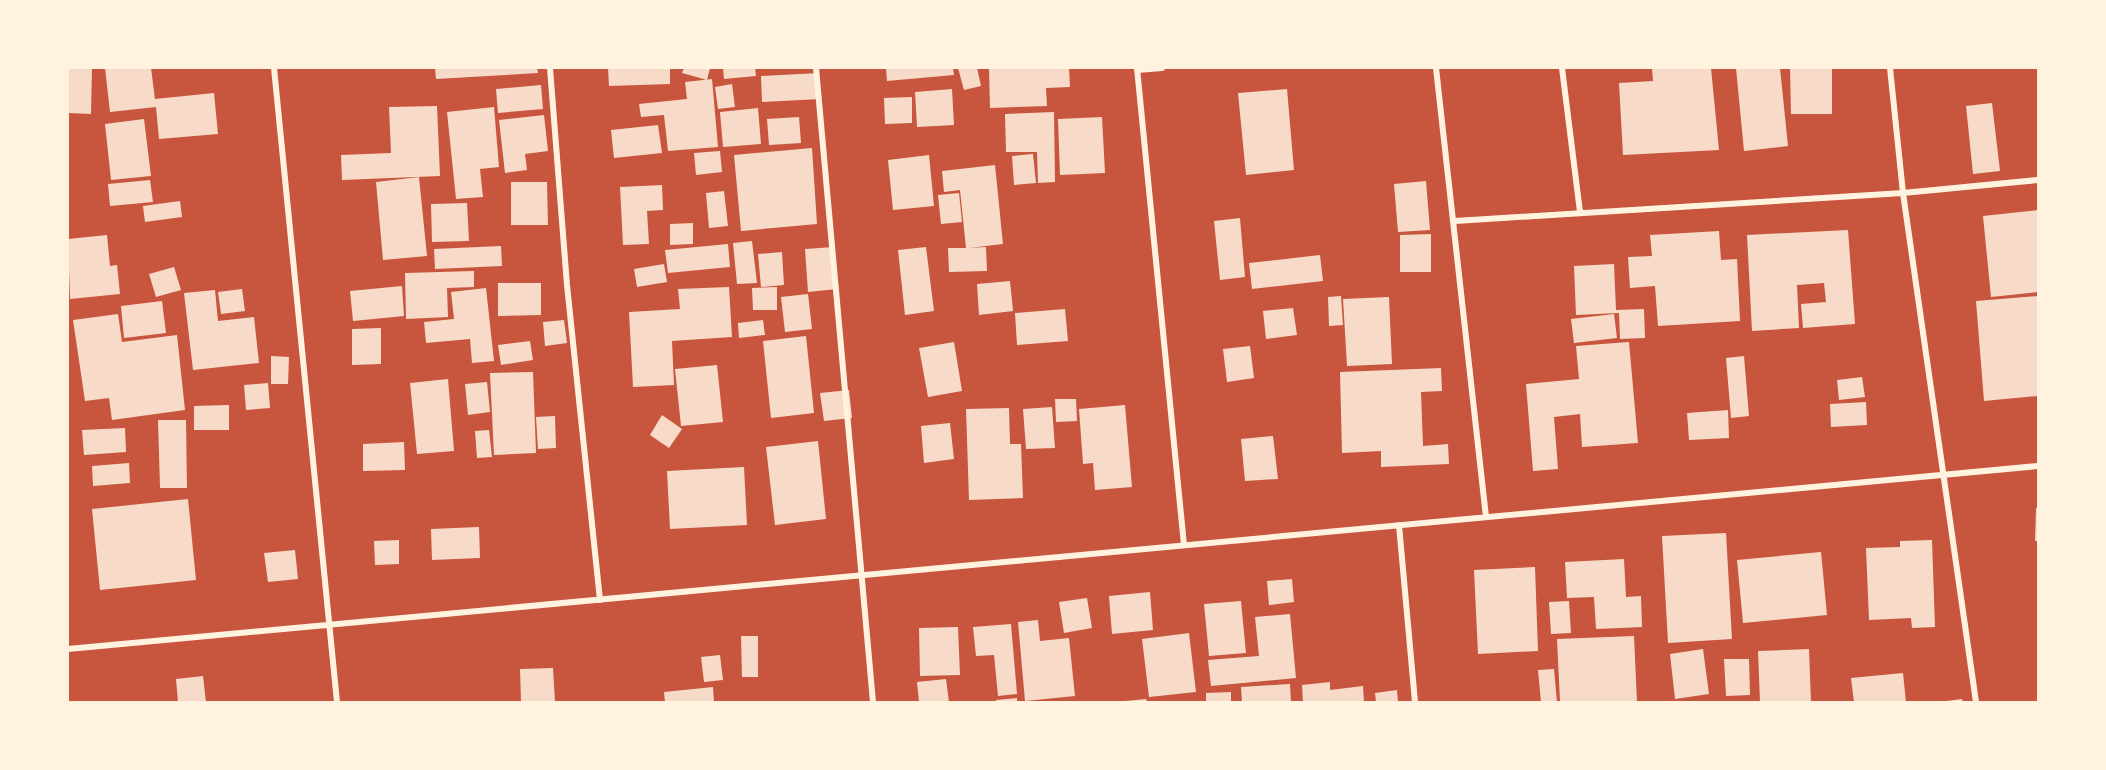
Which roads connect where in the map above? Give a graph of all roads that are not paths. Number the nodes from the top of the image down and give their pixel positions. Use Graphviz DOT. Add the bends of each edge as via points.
graph roads {
  1 [pos="274,68"];
  2 [pos="550,68"];
  3 [pos="816,68"];
  4 [pos="1162,68"];
  5 [pos="1436,68"];
  6 [pos="1562,68"];
  7 [pos="1890,68"];
  8 [pos="1137,69"];
  9 [pos="2038,180"];
  10 [pos="1903,193"];
  11 [pos="1580,212"];
  12 [pos="1455,221"];
  13 [pos="2038,466"];
  14 [pos="1942,475"];
  15 [pos="1486,517"];
  16 [pos="1399,525"];
  17 [pos="1184,546"];
  18 [pos="860,576"];
  19 [pos="600,600"];
  20 [pos="331,625"];
  21 [pos="68,649"];
  22 [pos="337,702"];
  23 [pos="873,702"];
  24 [pos="1415,702"];
  25 [pos="1976,702"];
  1 -- 20 [label="street"];
  2 -- 19 [label="street" via="567,285"];
  3 -- 18 [label="street"];
  4 -- 8 [label="street"];
  5 -- 12 [label="street"];
  6 -- 11 [label="street"];
  7 -- 10 [label="street"];
  8 -- 17 [label="street"];
  9 -- 10 [label="street"];
  10 -- 11 [label="street"];
  10 -- 14 [label="street"];
  11 -- 12 [label="street"];
  12 -- 15 [label="street"];
  13 -- 14 [label="street"];
  14 -- 15 [label="street"];
  14 -- 25 [label="street"];
  15 -- 16 [label="street"];
  16 -- 17 [label="street"];
  16 -- 24 [label="street"];
  17 -- 18 [label="street"];
  18 -- 19 [label="street"];
  18 -- 23 [label="street"];
  19 -- 20 [label="street"];
  20 -- 21 [label="street"];
  20 -- 22 [label="street"];
}
